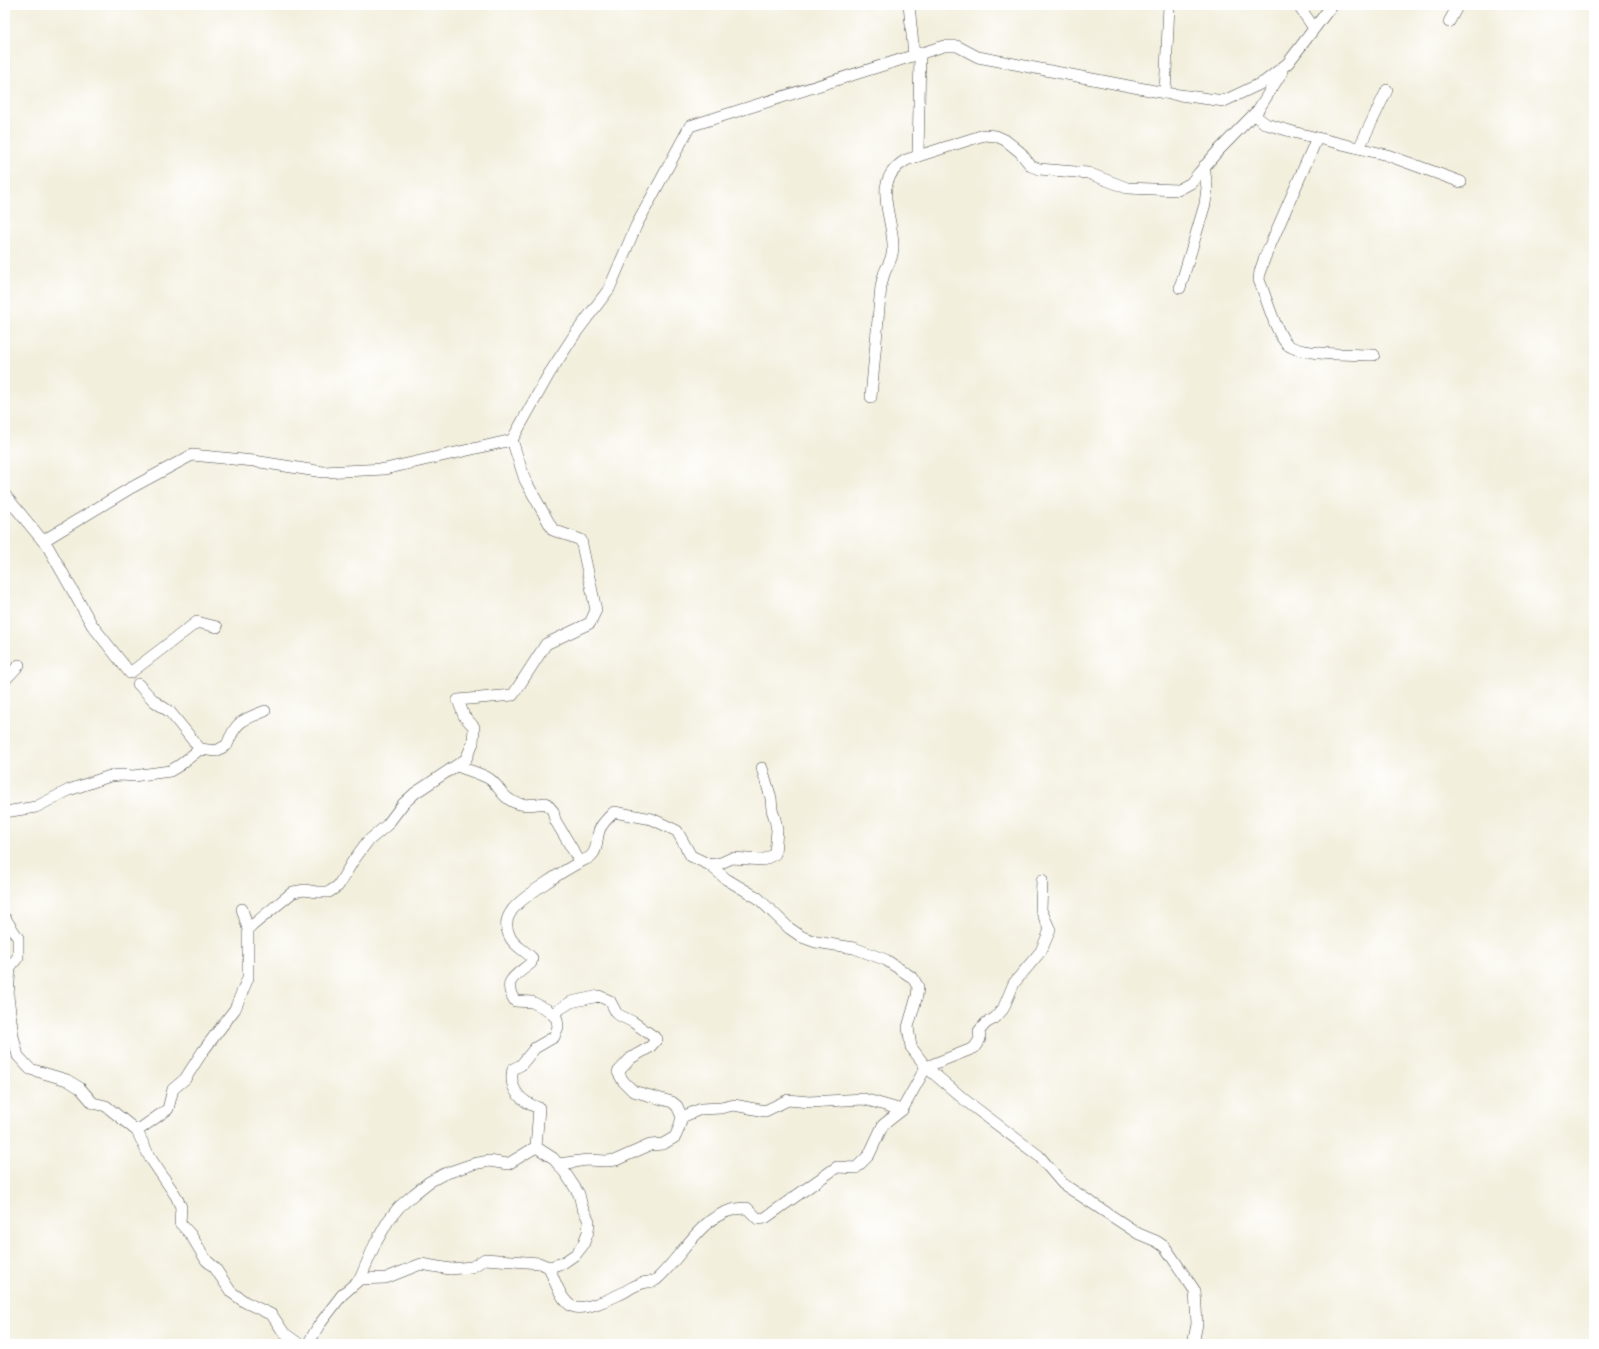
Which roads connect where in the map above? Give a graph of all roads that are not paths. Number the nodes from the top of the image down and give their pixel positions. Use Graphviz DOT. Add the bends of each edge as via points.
graph roads {
  1 [pos="909,5"];
  2 [pos="1169,5"];
  3 [pos="1332,5"];
  4 [pos="1458,5"];
  5 [pos="1296,6"];
  6 [pos="1449,22"];
  7 [pos="1314,28"];
  8 [pos="917,54"];
  9 [pos="1288,62"];
  10 [pos="1387,90"];
  11 [pos="1165,93"];
  12 [pos="1254,115"];
  13 [pos="1317,138"];
  14 [pos="1359,148"];
  15 [pos="918,156"];
  16 [pos="1204,166"];
  17 [pos="1461,182"];
  18 [pos="1180,288"];
  19 [pos="1374,355"];
  20 [pos="870,397"];
  21 [pos="512,440"];
  22 [pos="5,495"];
  23 [pos="43,541"];
  24 [pos="217,627"];
  25 [pos="19,665"];
  26 [pos="5,680"];
  27 [pos="138,684"];
  28 [pos="265,711"];
  29 [pos="200,749"];
  30 [pos="456,766"];
  31 [pos="762,768"];
  32 [pos="5,812"];
  33 [pos="580,862"];
  34 [pos="710,865"];
  35 [pos="1042,880"];
  36 [pos="242,909"];
  37 [pos="5,918"];
  38 [pos="248,929"];
  39 [pos="7,971"];
  40 [pos="552,1014"];
  41 [pos="926,1067"];
  42 [pos="902,1110"];
  43 [pos="682,1117"];
  44 [pos="137,1131"];
  45 [pos="536,1147"];
  46 [pos="559,1164"];
  47 [pos="549,1267"];
  48 [pos="360,1279"];
  49 [pos="299,1344"];
  50 [pos="308,1344"];
  51 [pos="1193,1344"];
  1 -- 8 [label="street"];
  2 -- 11 [label="street"];
  3 -- 7 [label="street"];
  4 -- 6 [label="street"];
  5 -- 7 [label="street"];
  7 -- 9 [label="street"];
  8 -- 11 [label="street" via="944,46 957,46 978,57"];
  8 -- 15 [label="street"];
  8 -- 21 [label="street" via="690,126 636,226 609,289 549,374"];
  9 -- 11 [label="street" via="1264,82 1224,101"];
  9 -- 12 [label="street"];
  10 -- 14 [label="street"];
  12 -- 13 [label="street" via="1266,124"];
  12 -- 16 [label="street"];
  13 -- 14 [label="street"];
  13 -- 19 [label="street" via="1265,257 1259,280 1280,334 1287,345 1303,352"];
  14 -- 17 [label="street" via="1387,155"];
  15 -- 16 [label="street" via="984,135 996,136 1010,144 1032,166 1039,169 1088,173 1127,188 1178,190 1191,183"];
  15 -- 20 [label="street" via="898,165 887,181 885,192 893,245 892,259 884,274 882,286"];
  16 -- 18 [label="street" via="1206,204"];
  21 -- 23 [label="street" via="385,470 323,472 254,461 192,455 128,489"];
  21 -- 30 [label="street" via="525,480 553,530 581,540 596,610 590,623 546,644 513,695 458,700 464,716 474,727 475,735 466,759"];
  22 -- 23 [label="street"];
  23 -- 24 [label="street" via="92,625 130,673 197,622"];
  25 -- 26 [label="street"];
  27 -- 29 [label="street" via="170,712"];
  28 -- 29 [label="street" via="242,720 231,734 227,745 216,751"];
  29 -- 32 [label="street" via="170,771 110,776 69,790 36,807"];
  30 -- 33 [label="street" via="488,778 497,784 511,801 523,806 546,803 553,811 555,820"];
  30 -- 38 [label="street" via="403,804 388,825 367,842 338,886 329,892 292,892"];
  31 -- 34 [label="street" via="776,824 775,854 763,860 732,858"];
  33 -- 34 [label="street" via="590,857 596,848 599,830 614,812 652,819 677,831 691,856"];
  33 -- 40 [label="street" via="522,900 511,911 506,927 516,946 532,958 531,963 511,979 509,992 515,1001 532,1002"];
  34 -- 41 [label="street" via="726,879 758,898 788,928 802,937 854,948 886,960 913,978 918,987 908,1027 912,1047"];
  35 -- 41 [label="street" via="1041,910 1050,930 1041,951 1014,983 1003,1009 979,1031 980,1039 974,1048"];
  36 -- 38 [label="street"];
  37 -- 39 [label="street" via="18,938 18,957"];
  38 -- 44 [label="street" via="248,978 235,1009 185,1079 173,1089 168,1109"];
  39 -- 44 [label="street" via="8,996 18,1056 30,1069 67,1080 80,1088 94,1103 106,1106"];
  40 -- 43 [label="street" via="581,999 599,996 610,1001 617,1014 657,1039 618,1072 623,1081 633,1091 672,1102"];
  40 -- 45 [label="street" via="557,1019 558,1028 554,1037 535,1048 521,1065 513,1069 511,1078 518,1096 539,1108"];
  41 -- 42 [label="street"];
  41 -- 51 [label="street" via="1039,1156 1063,1184 1139,1234 1165,1247 1195,1291 1197,1324"];
  42 -- 43 [label="street" via="864,1099 809,1102 788,1100 765,1111 734,1105 701,1109"];
  42 -- 47 [label="street" via="883,1125 869,1154 856,1168 837,1167 765,1218 758,1219 748,1208 736,1208 712,1219 655,1281 640,1283 589,1306 574,1307 565,1301"];
  43 -- 46 [label="street" via="675,1137 663,1144 650,1145 616,1160 587,1160"];
  44 -- 49 [label="street" via="149,1156 176,1196 181,1207 180,1223 191,1235 206,1260 215,1268 231,1292 272,1315 284,1333"];
  45 -- 46 [label="street"];
  45 -- 48 [label="street" via="508,1164 489,1161 473,1164 429,1182 399,1207 388,1221"];
  46 -- 47 [label="street" via="579,1194 589,1221 588,1232 576,1254 563,1263"];
  47 -- 48 [label="street" via="485,1259 472,1267 450,1269 421,1264 386,1278"];
  48 -- 50 [label="street" via="342,1295"];
}
